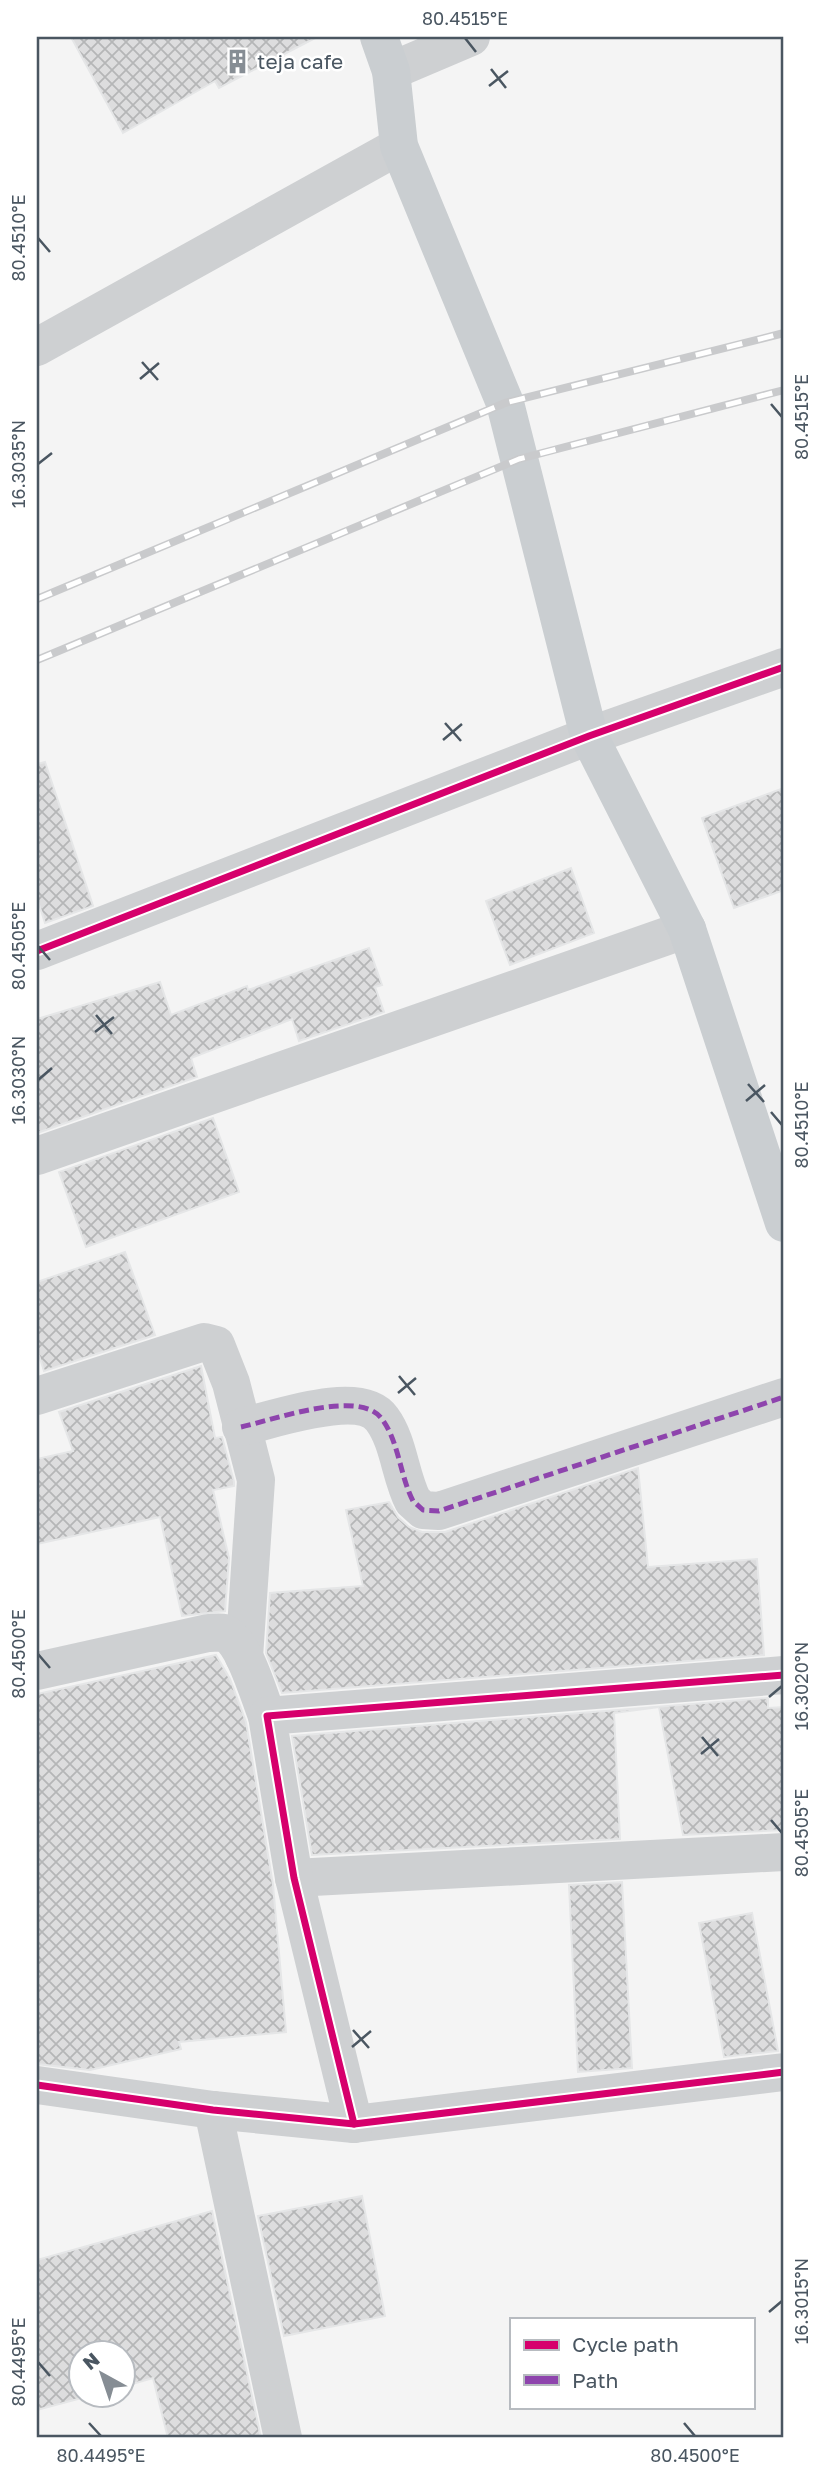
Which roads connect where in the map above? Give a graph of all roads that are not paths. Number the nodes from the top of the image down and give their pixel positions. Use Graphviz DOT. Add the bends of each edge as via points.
graph roads {
  1 [pos="471,37"];
  2 [pos="385,54"];
  3 [pos="398,146"];
  4 [pos="37,347"];
  5 [pos="784,667"];
  6 [pos="589,736"];
  7 [pos="687,929"];
  8 [pos="37,951"];
  9 [pos="37,1156"];
  10 [pos="784,1223"];
  11 [pos="37,1396"];
  12 [pos="784,1397"];
  13 [pos="241,1427"];
  14 [pos="244,1657"];
  15 [pos="37,1671"];
  16 [pos="784,1675"];
  17 [pos="267,1716"];
  18 [pos="784,1852"];
  19 [pos="294,1878"];
  20 [pos="784,2072"];
  21 [pos="37,2085"];
  22 [pos="213,2110"];
  23 [pos="354,2124"];
  24 [pos="283,2438"];
  1 -- 2 [label="street"];
  2 -- 3 [label="main road"];
  3 -- 4 [label="street"];
  3 -- 6 [label="main road" via="505,403"];
  5 -- 6 [label="street"];
  6 -- 7 [label="main road"];
  6 -- 8 [label="street"];
  7 -- 9 [label="street"];
  7 -- 10 [label="main road"];
  11 -- 13 [label="street" via="204,1342 216,1345 223,1356"];
  12 -- 13 [label="street" via="439,1511 423,1510 413,1501 382,1418 366,1408 341,1404"];
  13 -- 14 [label="street" via="256,1480"];
  14 -- 15 [label="street" via="224,1633 208,1633"];
  14 -- 17 [label="street"];
  16 -- 17 [label="street"];
  17 -- 19 [label="street"];
  18 -- 19 [label="street"];
  19 -- 23 [label="street"];
  20 -- 23 [label="street"];
  21 -- 22 [label="street"];
  22 -- 23 [label="street"];
  22 -- 24 [label="street"];
}
